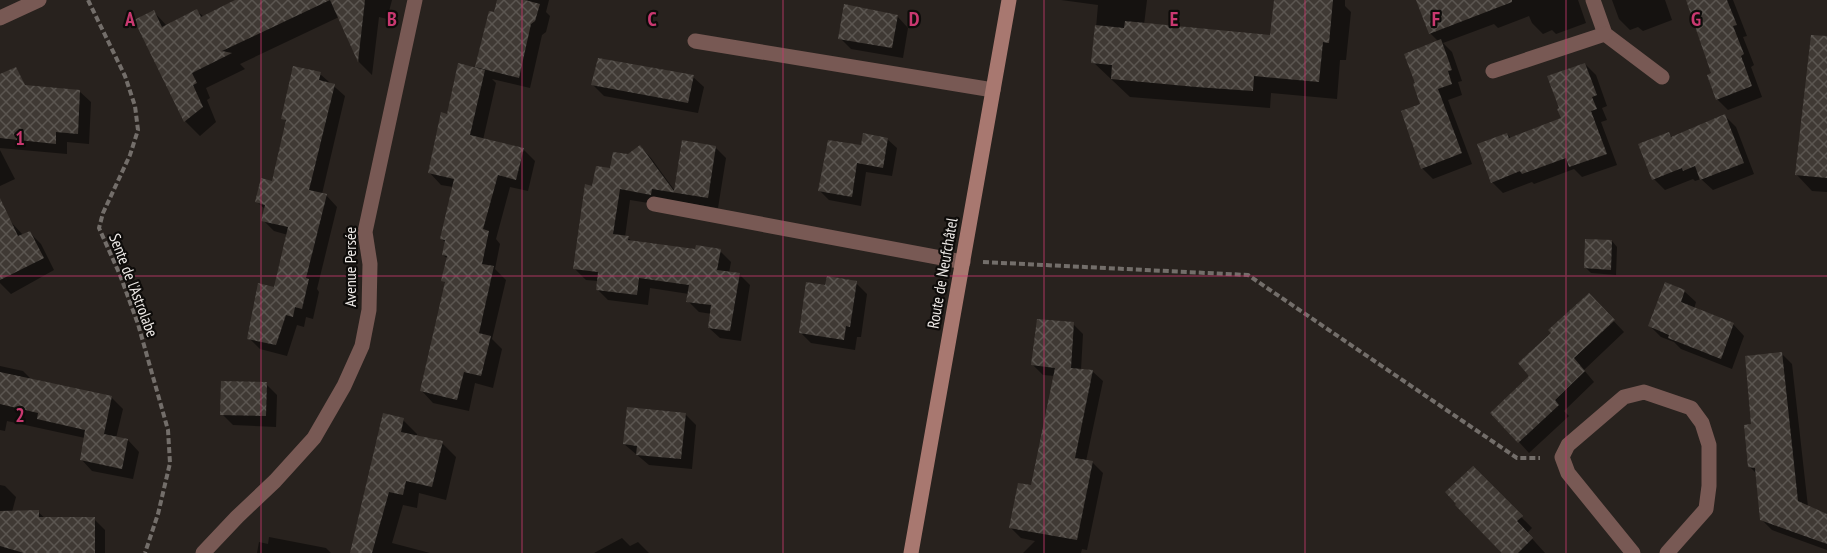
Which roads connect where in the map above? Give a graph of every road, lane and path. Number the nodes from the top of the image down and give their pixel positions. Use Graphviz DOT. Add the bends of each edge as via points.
graph roads {
  1 [pos="39,0"];
  2 [pos="88,0"];
  3 [pos="415,0"];
  4 [pos="1009,0"];
  5 [pos="1593,0"];
  6 [pos="0,18"];
  7 [pos="1605,34"];
  8 [pos="695,41"];
  9 [pos="1493,71"];
  10 [pos="1662,77"];
  11 [pos="993,90"];
  12 [pos="654,204"];
  13 [pos="963,262"];
  14 [pos="1562,457"];
  15 [pos="145,553"];
  16 [pos="203,553"];
  17 [pos="911,553"];
  18 [pos="1633,553"];
  19 [pos="1667,553"];
  1 -- 6 [label="street"];
  2 -- 15 [label="path, Sente de l'Astrolabe" via="125,76 138,130 99,228 138,324 168,430 170,462"];
  3 -- 16 [label="street, Avenue Persée" via="366,232 369,310 362,346 314,438"];
  4 -- 11 [label="main road, Route de Neufchâtel"];
  5 -- 7 [label="street"];
  7 -- 9 [label="street"];
  7 -- 10 [label="street"];
  8 -- 11 [label="street"];
  11 -- 13 [label="main road, Route de Neufchâtel"];
  12 -- 13 [label="street"];
  13 -- 14 [label="path" via="1248,275 1517,458"];
  13 -- 17 [label="main road, Route de Neufchâtel"];
  14 -- 18 [label="street" via="1568,473"];
  14 -- 19 [label="street" via="1568,445 1624,397 1644,392 1691,408 1702,423 1709,445 1706,509"];
}
